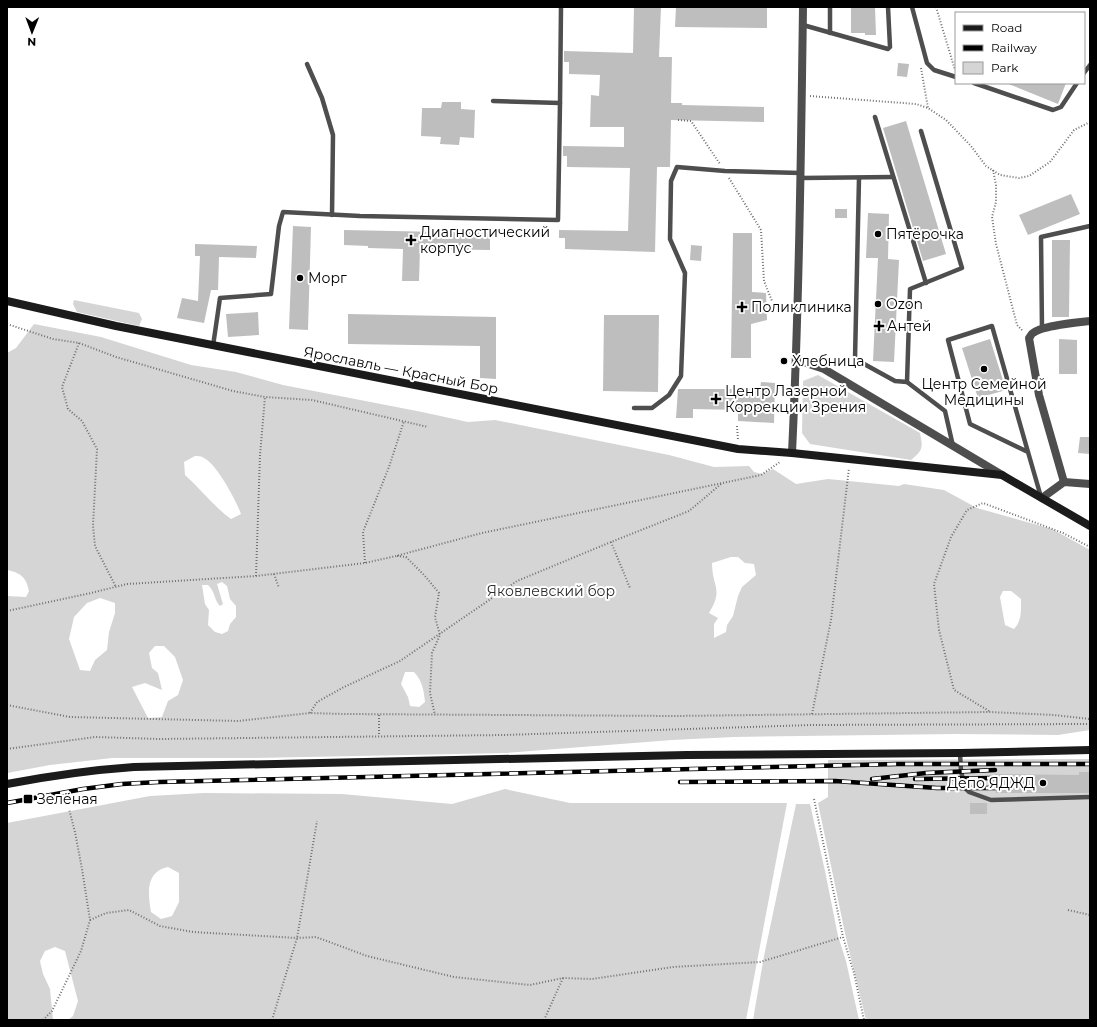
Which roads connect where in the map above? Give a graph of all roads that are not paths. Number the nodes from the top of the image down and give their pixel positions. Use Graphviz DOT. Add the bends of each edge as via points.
graph roads {
  1 [pos="561,7"];
  2 [pos="803,7"];
  3 [pos="830,7"];
  4 [pos="888,7"];
  5 [pos="912,7"];
  6 [pos="803,24"];
  7 [pos="830,32"];
  8 [pos="308,64"];
  9 [pos="955,77"];
  10 [pos="977,84"];
  11 [pos="1076,84"];
  12 [pos="493,101"];
  13 [pos="560,103"];
  14 [pos="875,117"];
  15 [pos="921,131"];
  16 [pos="801,176"];
  17 [pos="893,177"];
  18 [pos="859,178"];
  19 [pos="332,215"];
  20 [pos="1090,226"];
  21 [pos="926,283"];
  22 [pos="7,301"];
  23 [pos="1090,321"];
  24 [pos="1042,329"];
  25 [pos="213,346"];
  26 [pos="797,360"];
  27 [pos="907,382"];
  28 [pos="634,408"];
  29 [pos="953,446"];
  30 [pos="1028,452"];
  31 [pos="792,453"];
  32 [pos="1002,475"];
  33 [pos="1064,482"];
  34 [pos="1090,484"];
  35 [pos="1042,498"];
  36 [pos="1090,526"];
  37 [pos="1090,750"];
  38 [pos="960,753"];
  39 [pos="7,784"];
  40 [pos="1090,797"];
  1 -- 13 [label="lane"];
  2 -- 6 [label="street"];
  3 -- 7 [label="lane"];
  4 -- 7 [label="lane" via="888,49"];
  5 -- 9 [label="lane" via="927,63 934,70"];
  6 -- 7 [label="lane"];
  6 -- 16 [label="street"];
  8 -- 19 [label="lane" via="333,135"];
  10 -- 11 [label="lane" via="1053,110 1060,107"];
  12 -- 13 [label="lane"];
  13 -- 19 [label="lane" via="558,220"];
  14 -- 17 [label="lane"];
  15 -- 21 [label="lane" via="962,268"];
  16 -- 18 [label="lane"];
  16 -- 26 [label="street"];
  16 -- 28 [label="lane" via="677,167 670,181 670,240 685,273 681,376 669,395 652,408"];
  17 -- 18 [label="lane"];
  17 -- 21 [label="lane"];
  18 -- 27 [label="lane" via="855,358 895,381"];
  19 -- 25 [label="lane" via="283,212 270,294 220,298"];
  20 -- 24 [label="lane" via="1041,237"];
  21 -- 27 [label="lane" via="910,289"];
  22 -- 25 [label="street, Ярославль — Красный Бор"];
  23 -- 24 [label="street"];
  24 -- 33 [label="street" via="1033,332 1029,338 1039,394"];
  25 -- 31 [label="street, Ярославль — Красный Бор" via="738,449"];
  26 -- 29 [label="street" via="824,369"];
  26 -- 31 [label="street"];
  27 -- 29 [label="lane" via="945,411"];
  29 -- 32 [label="street"];
  30 -- 30 [label="lane" via="992,326 948,340 970,424"];
  30 -- 35 [label="lane"];
  31 -- 32 [label="street, Ярославль — Красный Бор"];
  32 -- 35 [label="street"];
  33 -- 34 [label="street"];
  33 -- 35 [label="street"];
  35 -- 36 [label="street"];
  37 -- 38 [label="street"];
  38 -- 39 [label="street" via="687,755 134,767 72,773"];
  38 -- 40 [label="lane" via="965,788 991,800"];
}
